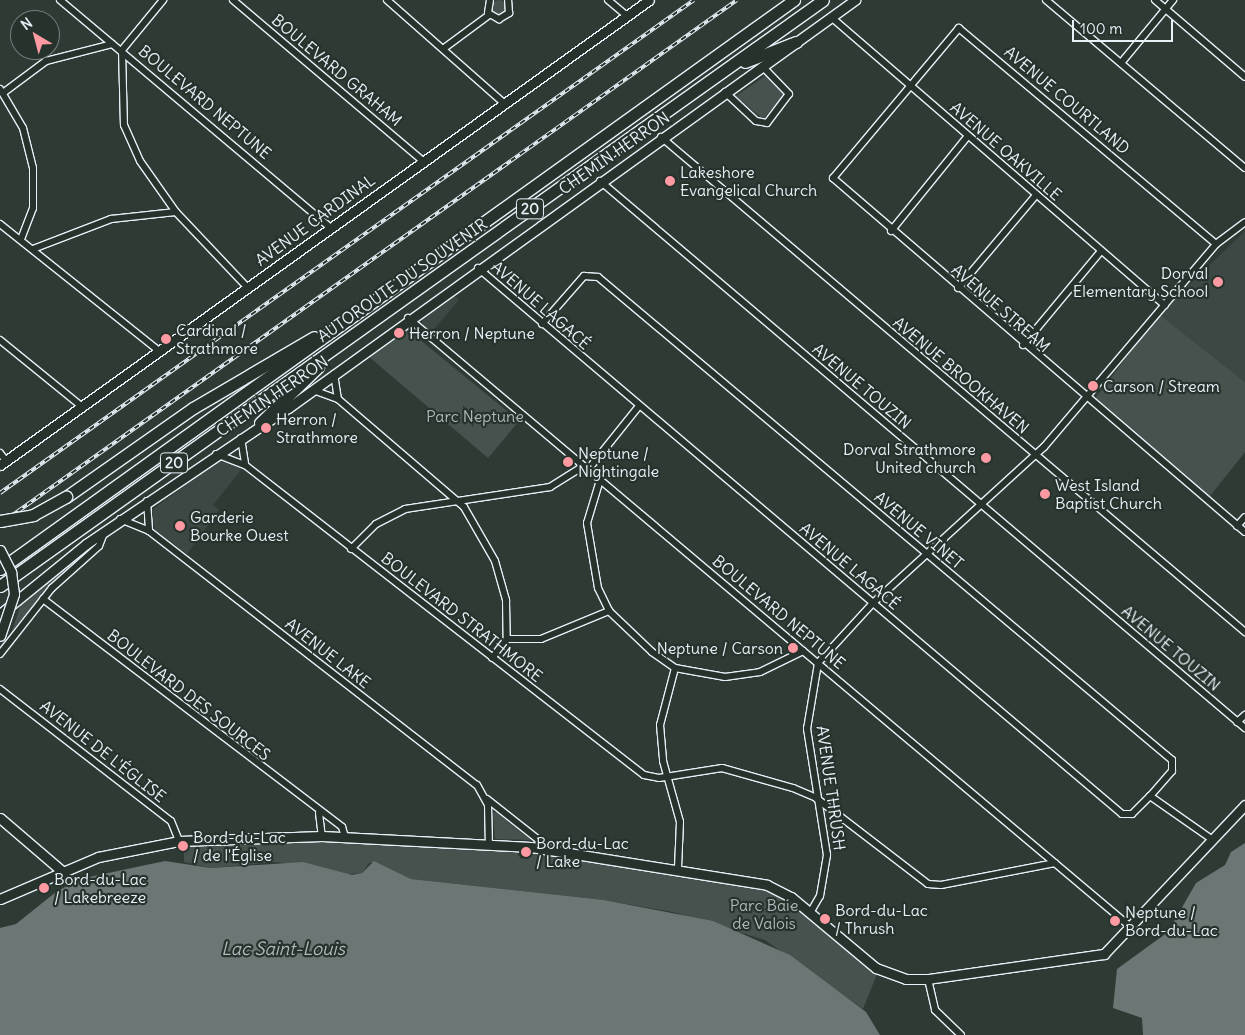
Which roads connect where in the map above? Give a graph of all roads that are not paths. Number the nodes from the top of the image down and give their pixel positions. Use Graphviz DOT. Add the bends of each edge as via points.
graph roads {
  1 [pos="60,0"];
  2 [pos="162,0"];
  3 [pos="232,0"];
  4 [pos="387,0"];
  5 [pos="490,0"];
  6 [pos="508,0"];
  7 [pos="608,0"];
  8 [pos="649,0"];
  9 [pos="794,0"];
  10 [pos="823,0"];
  11 [pos="855,0"];
  12 [pos="1046,0"];
  13 [pos="1155,0"];
  14 [pos="1174,0"];
  15 [pos="1166,9"];
  16 [pos="489,15"];
  17 [pos="627,16"];
  18 [pos="831,17"];
  19 [pos="796,42"];
  20 [pos="112,44"];
  21 [pos="442,49"];
  22 [pos="122,50"];
  23 [pos="1121,63"];
  24 [pos="762,66"];
  25 [pos="1245,77"];
  26 [pos="713,79"];
  27 [pos="907,85"];
  28 [pos="2,91"];
  29 [pos="725,92"];
  30 [pos="504,103"];
  31 [pos="967,136"];
  32 [pos="661,138"];
  33 [pos="423,161"];
  34 [pos="1245,168"];
  35 [pos="600,181"];
  36 [pos="1036,195"];
  37 [pos="176,212"];
  38 [pos="1245,222"];
  39 [pos="0,224"];
  40 [pos="330,227"];
  41 [pos="890,231"];
  42 [pos="21,240"];
  43 [pos="1216,244"];
  44 [pos="33,249"];
  45 [pos="1101,251"];
  46 [pos="478,268"];
  47 [pos="247,287"];
  48 [pos="958,288"];
  49 [pos="1164,305"];
  50 [pos="356,312"];
  51 [pos="408,318"];
  52 [pos="542,324"];
  53 [pos="0,340"];
  54 [pos="347,340"];
  55 [pos="1023,345"];
  56 [pos="158,350"];
  57 [pos="334,373"];
  58 [pos="312,390"];
  59 [pos="338,399"];
  60 [pos="1086,399"];
  61 [pos="80,405"];
  62 [pos="639,406"];
  63 [pos="260,423"];
  64 [pos="241,436"];
  65 [pos="215,454"];
  66 [pos="1035,455"];
  67 [pos="2,460"];
  68 [pos="245,465"];
  69 [pos="585,469"];
  70 [pos="600,480"];
  71 [pos="455,499"];
  72 [pos="147,501"];
  73 [pos="981,505"];
  74 [pos="1245,517"];
  75 [pos="120,520"];
  76 [pos="0,521"];
  77 [pos="1238,526"];
  78 [pos="105,530"];
  79 [pos="149,531"];
  80 [pos="1245,532"];
  81 [pos="351,548"];
  82 [pos="0,550"];
  83 [pos="927,555"];
  84 [pos="0,569"];
  85 [pos="0,586"];
  86 [pos="43,599"];
  87 [pos="873,603"];
  88 [pos="609,611"];
  89 [pos="0,614"];
  90 [pos="1245,632"];
  91 [pos="0,636"];
  92 [pos="507,639"];
  93 [pos="804,651"];
  94 [pos="0,654"];
  95 [pos="492,658"];
  96 [pos="818,663"];
  97 [pos="675,668"];
  98 [pos="0,689"];
  99 [pos="1245,715"];
  100 [pos="1237,722"];
  101 [pos="1245,728"];
  102 [pos="667,775"];
  103 [pos="1150,796"];
  104 [pos="487,800"];
  105 [pos="819,800"];
  106 [pos="1245,805"];
  107 [pos="319,813"];
  108 [pos="0,818"];
  109 [pos="322,836"];
  110 [pos="345,837"];
  111 [pos="1210,838"];
  112 [pos="179,841"];
  113 [pos="489,845"];
  114 [pos="550,849"];
  115 [pos="1055,863"];
  116 [pos="678,868"];
  117 [pos="63,872"];
  118 [pos="0,899"];
  119 [pos="810,913"];
  120 [pos="1132,928"];
  121 [pos="928,979"];
  122 [pos="961,1035"];
  1 -- 20 [label="street, BOULEVARD NEPTUNE"];
  2 -- 22 [label="street"];
  3 -- 33 [label="street, BOULEVARD GRAHAM"];
  4 -- 21 [label="street"];
  5 -- 16 [label="street"];
  6 -- 16 [label="street" via="510,8 505,18"];
  7 -- 17 [label="street"];
  8 -- 17 [label="main road, AVENUE CARDINAL"];
  9 -- 50 [label="highway, AUTOROUTE DU SOUVENIR / 20"];
  10 -- 26 [label="highway, AUTOROUTE DU SOUVENIR / 20"];
  11 -- 18 [label="main road, CHEMIN HERRON"];
  12 -- 23 [label="street"];
  13 -- 15 [label="street"];
  14 -- 15 [label="street"];
  15 -- 23 [label="street"];
  15 -- 25 [label="street"];
  16 -- 21 [label="street"];
  17 -- 30 [label="main road, AVENUE CARDINAL"];
  18 -- 19 [label="main road, CHEMIN HERRON"];
  18 -- 27 [label="street, AVENUE OAKVILLE"];
  19 -- 24 [label="main road, CHEMIN HERRON"];
  19 -- 26 [label="highway"];
  20 -- 22 [label="street, BOULEVARD NEPTUNE"];
  20 -- 28 [label="street" via="46,61"];
  21 -- 30 [label="street"];
  22 -- 37 [label="street" via="124,125 140,161"];
  22 -- 40 [label="street, BOULEVARD NEPTUNE"];
  23 -- 34 [label="street"];
  24 -- 29 [label="main road, CHEMIN HERRON"];
  24 -- 29 [label="street" via="789,94 767,122 756,122"];
  26 -- 54 [label="highway, AUTOROUTE DU SOUVENIR / 20"];
  27 -- 31 [label="street, AVENUE OAKVILLE"];
  27 -- 41 [label="street, AVENUE STREAM" via="833,178"];
  27 -- 43 [label="street, AVENUE COURTLAND" via="954,31 964,30"];
  28 -- 42 [label="street" via="23,128 33,168 33,208"];
  29 -- 32 [label="main road, CHEMIN HERRON"];
  30 -- 33 [label="main road, AVENUE CARDINAL"];
  31 -- 36 [label="street, AVENUE OAKVILLE"];
  31 -- 41 [label="street"];
  32 -- 35 [label="main road, CHEMIN HERRON"];
  32 -- 66 [label="street, AVENUE BROOKHAVEN"];
  33 -- 40 [label="main road, AVENUE CARDINAL"];
  35 -- 46 [label="main road, CHEMIN HERRON"];
  35 -- 73 [label="street, AVENUE TOUZIN"];
  36 -- 45 [label="street, AVENUE OAKVILLE"];
  36 -- 48 [label="street"];
  37 -- 44 [label="street" via="96,223"];
  37 -- 47 [label="street"];
  38 -- 43 [label="street"];
  39 -- 42 [label="street"];
  40 -- 47 [label="main road, AVENUE CARDINAL"];
  41 -- 48 [label="street, AVENUE STREAM"];
  42 -- 44 [label="street"];
  43 -- 49 [label="street"];
  44 -- 56 [label="street"];
  45 -- 49 [label="street, AVENUE OAKVILLE"];
  45 -- 55 [label="street"];
  46 -- 51 [label="main road, CHEMIN HERRON"];
  46 -- 52 [label="street, AVENUE LAGACÉ"];
  47 -- 56 [label="main road, AVENUE CARDINAL"];
  48 -- 55 [label="street, AVENUE STREAM"];
  49 -- 60 [label="street"];
  50 -- 76 [label="highway, bridge" via="200,404 66,497 33,515"];
  50 -- 84 [label="highway, AUTOROUTE DU SOUVENIR / 20"];
  51 -- 57 [label="main road, CHEMIN HERRON"];
  51 -- 69 [label="street, BOULEVARD NEPTUNE"];
  52 -- 62 [label="street, AVENUE LAGACÉ"];
  52 -- 83 [label="street, AVENUE VINET" via="591,274"];
  53 -- 61 [label="street"];
  54 -- 63 [label="highway"];
  54 -- 85 [label="highway, AUTOROUTE DU SOUVENIR / 20"];
  55 -- 60 [label="street, AVENUE STREAM"];
  56 -- 61 [label="main road, AVENUE CARDINAL"];
  57 -- 58 [label="main road, CHEMIN HERRON"];
  57 -- 59 [label="street"];
  58 -- 59 [label="street"];
  58 -- 63 [label="main road, CHEMIN HERRON"];
  59 -- 71 [label="street"];
  60 -- 66 [label="street"];
  60 -- 77 [label="street, AVENUE STREAM"];
  61 -- 67 [label="main road, AVENUE CARDINAL"];
  62 -- 69 [label="street"];
  62 -- 87 [label="street, AVENUE LAGACÉ"];
  63 -- 64 [label="main road, CHEMIN HERRON"];
  64 -- 65 [label="main road, CHEMIN HERRON"];
  64 -- 68 [label="street" via="240,453"];
  65 -- 68 [label="street, BOULEVARD STRATHMORE"];
  65 -- 72 [label="main road, CHEMIN HERRON"];
  66 -- 73 [label="street"];
  66 -- 90 [label="street, AVENUE BROOKHAVEN"];
  68 -- 81 [label="street, BOULEVARD STRATHMORE"];
  69 -- 70 [label="street, BOULEVARD NEPTUNE"];
  69 -- 71 [label="street" via="550,487"];
  70 -- 88 [label="street" via="593,494 588,547"];
  70 -- 93 [label="street, BOULEVARD NEPTUNE"];
  71 -- 81 [label="street" via="400,511 376,524"];
  71 -- 92 [label="street" via="477,528 498,566 506,600"];
  72 -- 75 [label="main road, CHEMIN HERRON"];
  72 -- 79 [label="street"];
  73 -- 83 [label="street"];
  73 -- 100 [label="street, AVENUE TOUZIN"];
  74 -- 77 [label="street"];
  75 -- 78 [label="main road, CHEMIN HERRON"];
  75 -- 79 [label="street, AVENUE LAKE"];
  77 -- 80 [label="street, AVENUE STREAM"];
  78 -- 86 [label="street" via="99,546"];
  78 -- 89 [label="main road, CHEMIN HERRON"];
  79 -- 104 [label="street, AVENUE LAKE" via="459,771"];
  81 -- 95 [label="street, BOULEVARD STRATHMORE"];
  82 -- 91 [label="main road, bridge" via="11,572 14,594"];
  83 -- 87 [label="street"];
  83 -- 103 [label="street, AVENUE VINET" via="1172,760 1172,771"];
  86 -- 94 [label="street"];
  86 -- 107 [label="street, BOULEVARD DES SOURCES"];
  87 -- 96 [label="street"];
  87 -- 103 [label="street, AVENUE LAGACÉ" via="1122,814 1132,814"];
  88 -- 92 [label="street" via="541,639"];
  88 -- 97 [label="street" via="630,634"];
  92 -- 95 [label="street"];
  93 -- 96 [label="street, BOULEVARD NEPTUNE"];
  93 -- 97 [label="street" via="760,672 725,677"];
  95 -- 102 [label="street, BOULEVARD STRATHMORE" via="634,768 652,778"];
  96 -- 105 [label="street, AVENUE THRUSH" via="807,729"];
  96 -- 115 [label="street, BOULEVARD NEPTUNE"];
  97 -- 102 [label="street" via="660,716"];
  98 -- 112 [label="street, AVENUE DE L'ÉGLISE" via="171,821"];
  99 -- 100 [label="street"];
  100 -- 101 [label="street, AVENUE TOUZIN"];
  102 -- 105 [label="street, BOULEVARD STRATHMORE" via="702,768 737,770"];
  102 -- 116 [label="street" via="680,822"];
  103 -- 111 [label="street"];
  104 -- 113 [label="street"];
  104 -- 114 [label="street, AVENUE LAKE"];
  105 -- 115 [label="street, BOULEVARD STRATHMORE" via="928,884 941,885"];
  105 -- 119 [label="street, AVENUE THRUSH" via="826,865 820,896"];
  106 -- 111 [label="main road"];
  107 -- 109 [label="street"];
  107 -- 110 [label="street, BOULEVARD DES SOURCES" via="342,827"];
  108 -- 117 [label="main road"];
  109 -- 110 [label="main road"];
  109 -- 112 [label="main road"];
  110 -- 113 [label="main road"];
  111 -- 120 [label="main road"];
  112 -- 117 [label="main road" via="114,852"];
  113 -- 114 [label="main road"];
  114 -- 116 [label="main road"];
  115 -- 120 [label="street, BOULEVARD NEPTUNE"];
  116 -- 119 [label="main road" via="767,885"];
  117 -- 118 [label="main road"];
  119 -- 121 [label="main road" via="876,968 906,978"];
  120 -- 121 [label="main road" via="1116,946 1092,958"];
  121 -- 122 [label="street" via="935,1010"];
}
